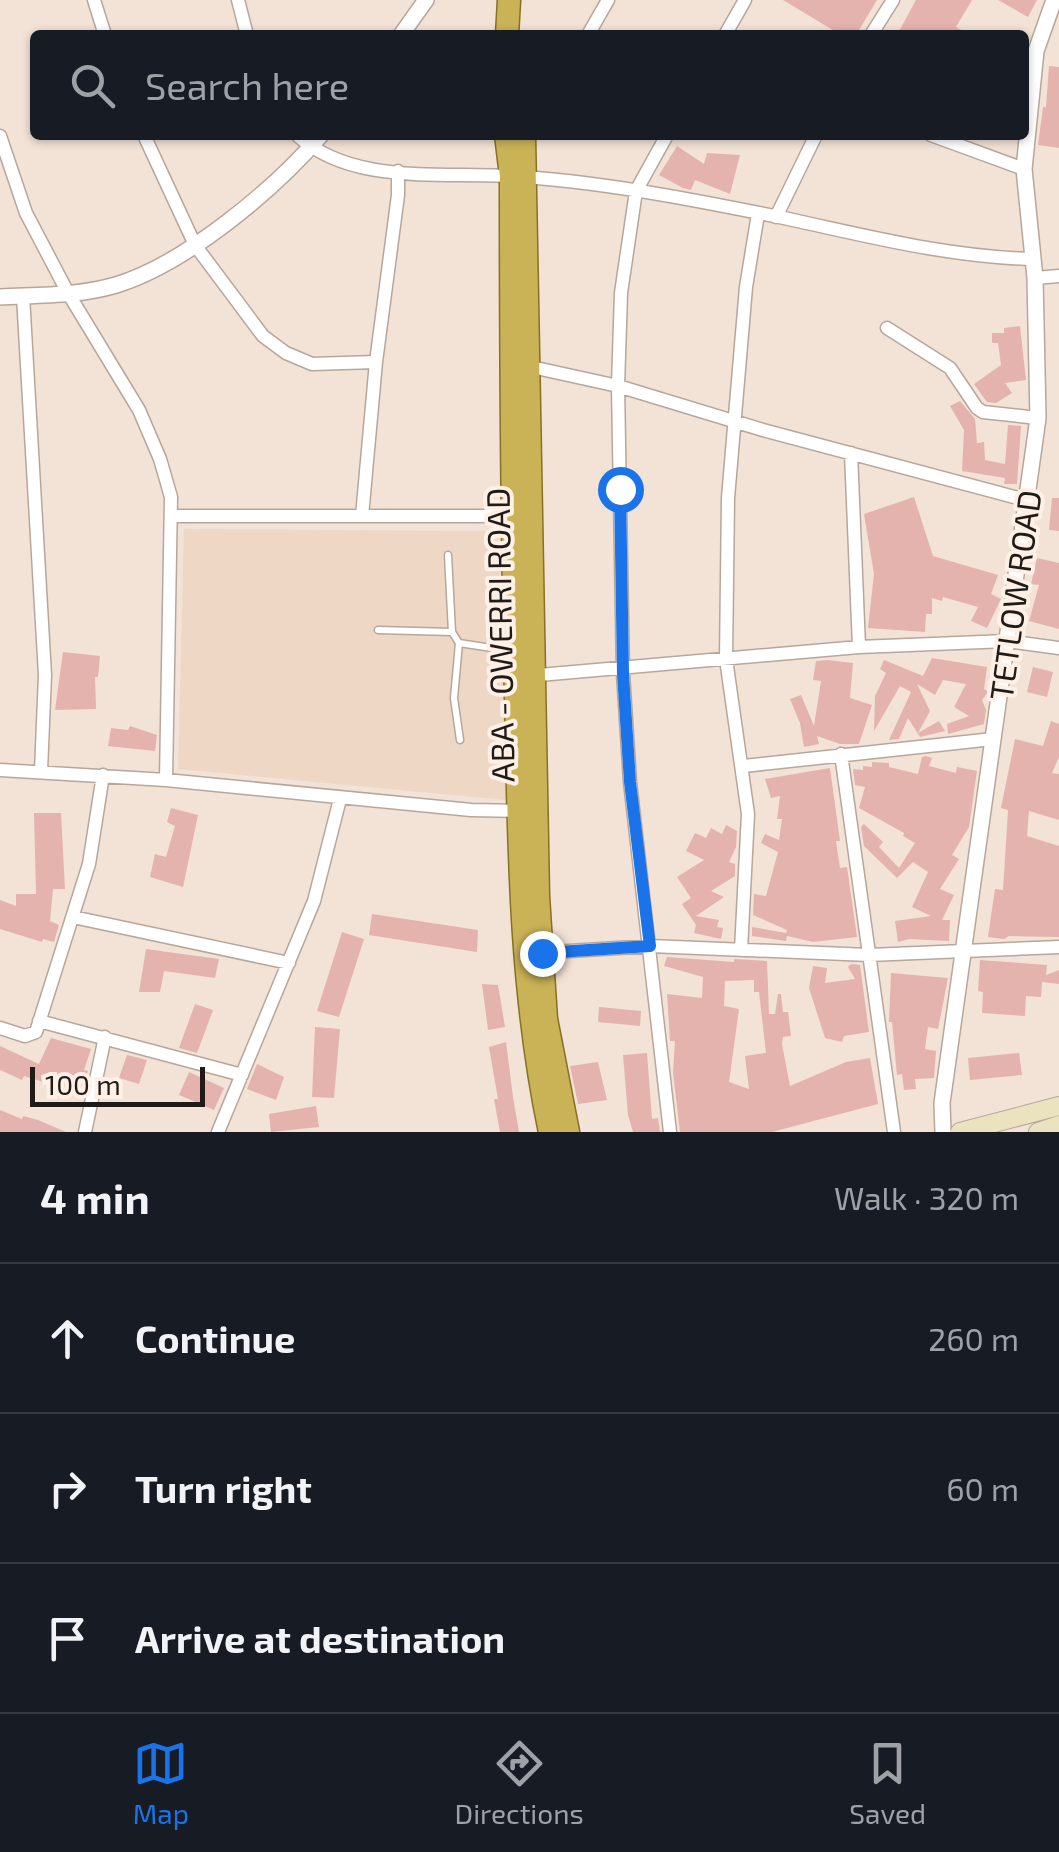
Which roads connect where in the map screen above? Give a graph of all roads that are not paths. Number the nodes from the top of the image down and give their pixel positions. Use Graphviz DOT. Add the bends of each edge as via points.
graph roads {
  1 [pos="94,0"];
  2 [pos="240,0"];
  3 [pos="426,0"];
  4 [pos="509,0"];
  5 [pos="523,0"];
  6 [pos="608,0"];
  7 [pos="745,0"];
  8 [pos="893,0"];
  9 [pos="1054,0"];
  10 [pos="103,30"];
  11 [pos="246,30"];
  12 [pos="404,30"];
  13 [pos="506,30"];
  14 [pos="522,30"];
  15 [pos="591,30"];
  16 [pos="728,30"];
  17 [pos="874,30"];
  18 [pos="1029,120"];
  19 [pos="0,136"];
  20 [pos="146,140"];
  21 [pos="508,140"];
  22 [pos="523,140"];
  23 [pos="665,140"];
  24 [pos="814,140"];
  25 [pos="945,140"];
  26 [pos="1027,140"];
  27 [pos="315,141"];
  28 [pos="1024,169"];
  29 [pos="398,172"];
  30 [pos="519,177"];
  31 [pos="636,191"];
  32 [pos="758,214"];
  33 [pos="776,216"];
  34 [pos="195,245"];
  35 [pos="1033,258"];
  36 [pos="1059,276"];
  37 [pos="1035,278"];
  38 [pos="68,293"];
  39 [pos="23,296"];
  40 [pos="0,297"];
  41 [pos="887,328"];
  42 [pos="376,362"];
  43 [pos="526,366"];
  44 [pos="618,386"];
  45 [pos="1038,418"];
  46 [pos="733,420"];
  47 [pos="852,453"];
  48 [pos="1029,501"];
  49 [pos="172,516"];
  50 [pos="362,516"];
  51 [pos="512,516"];
  52 [pos="448,555"];
  53 [pos="378,630"];
  54 [pos="452,632"];
  55 [pos="1007,641"];
  56 [pos="459,642"];
  57 [pos="859,647"];
  58 [pos="1059,648"];
  59 [pos="515,651"];
  60 [pos="726,659"];
  61 [pos="623,666"];
  62 [pos="524,676"];
  63 [pos="994,739"];
  64 [pos="460,740"];
  65 [pos="841,754"];
  66 [pos="744,766"];
  67 [pos="0,770"];
  68 [pos="41,771"];
  69 [pos="103,775"];
  70 [pos="166,780"];
  71 [pos="340,799"];
  72 [pos="527,811"];
  73 [pos="73,917"];
  74 [pos="650,946"];
  75 [pos="1059,947"];
  76 [pos="741,950"];
  77 [pos="964,950"];
  78 [pos="533,954"];
  79 [pos="869,955"];
  80 [pos="289,963"];
  81 [pos="39,1021"];
  82 [pos="0,1028"];
  83 [pos="105,1037"];
  84 [pos="242,1075"];
  85 [pos="1059,1106"];
  86 [pos="1059,1126"];
  87 [pos="86,1132"];
  88 [pos="218,1132"];
  89 [pos="550,1132"];
  90 [pos="568,1132"];
  91 [pos="670,1132"];
  92 [pos="894,1132"];
  93 [pos="943,1132"];
  94 [pos="960,1132"];
  95 [pos="1038,1132"];
  1 -- 10 [label="street"];
  2 -- 11 [label="street"];
  3 -- 12 [label="street"];
  4 -- 13 [label="highway"];
  5 -- 14 [label="highway"];
  6 -- 15 [label="street"];
  7 -- 16 [label="street"];
  8 -- 17 [label="street"];
  9 -- 18 [label="street, TETLOW ROAD" via="1036,51"];
  19 -- 38 [label="street" via="26,213"];
  20 -- 34 [label="street"];
  21 -- 30 [label="highway, ABA - OWERRI ROAD"];
  22 -- 30 [label="highway, ABA - OWERRI ROAD"];
  23 -- 31 [label="street"];
  24 -- 33 [label="street"];
  25 -- 28 [label="street"];
  26 -- 28 [label="street, TETLOW ROAD"];
  27 -- 29 [label="street" via="356,168"];
  27 -- 34 [label="street"];
  28 -- 35 [label="street, TETLOW ROAD"];
  29 -- 30 [label="street"];
  29 -- 42 [label="street"];
  30 -- 31 [label="street"];
  30 -- 43 [label="highway, ABA - OWERRI ROAD"];
  30 -- 51 [label="highway, ABA - OWERRI ROAD"];
  31 -- 32 [label="street"];
  31 -- 44 [label="street"];
  32 -- 33 [label="street"];
  32 -- 46 [label="street"];
  33 -- 35 [label="street" via="948,254"];
  34 -- 38 [label="street" via="144,276"];
  34 -- 42 [label="street" via="263,336 286,353 312,364"];
  35 -- 37 [label="street, TETLOW ROAD"];
  36 -- 37 [label="street"];
  37 -- 45 [label="street, TETLOW ROAD"];
  38 -- 39 [label="street"];
  38 -- 49 [label="street" via="146,423"];
  39 -- 40 [label="street"];
  39 -- 68 [label="street" via="45,675"];
  41 -- 45 [label="street" via="950,368 976,408"];
  42 -- 50 [label="street"];
  43 -- 44 [label="street"];
  43 -- 62 [label="highway, ABA - OWERRI ROAD"];
  44 -- 46 [label="street"];
  44 -- 61 [label="street"];
  45 -- 48 [label="street, TETLOW ROAD"];
  46 -- 47 [label="street"];
  46 -- 60 [label="street"];
  47 -- 48 [label="street"];
  47 -- 57 [label="street"];
  48 -- 55 [label="street, TETLOW ROAD"];
  49 -- 50 [label="street"];
  49 -- 70 [label="street"];
  50 -- 51 [label="street"];
  51 -- 59 [label="highway, ABA - OWERRI ROAD"];
  52 -- 54 [label="lane"];
  53 -- 54 [label="lane"];
  54 -- 56 [label="lane"];
  55 -- 57 [label="street"];
  55 -- 58 [label="street"];
  55 -- 63 [label="street, TETLOW ROAD"];
  56 -- 59 [label="lane"];
  56 -- 64 [label="lane" via="454,698"];
  57 -- 60 [label="street"];
  59 -- 62 [label="highway, ABA - OWERRI ROAD"];
  60 -- 61 [label="street"];
  60 -- 66 [label="street"];
  61 -- 62 [label="street"];
  61 -- 74 [label="street"];
  62 -- 72 [label="highway, ABA - OWERRI ROAD"];
  63 -- 65 [label="street"];
  63 -- 77 [label="street, TETLOW ROAD"];
  65 -- 66 [label="street"];
  65 -- 79 [label="street"];
  66 -- 76 [label="street"];
  67 -- 68 [label="street"];
  68 -- 69 [label="street"];
  69 -- 70 [label="street"];
  69 -- 73 [label="street" via="94,843"];
  70 -- 71 [label="street"];
  71 -- 72 [label="street"];
  71 -- 80 [label="street" via="314,901"];
  72 -- 78 [label="highway, ABA - OWERRI ROAD"];
  73 -- 80 [label="street"];
  73 -- 81 [label="street"];
  74 -- 76 [label="street"];
  74 -- 78 [label="street"];
  74 -- 91 [label="street"];
  75 -- 77 [label="street"];
  76 -- 79 [label="street"];
  77 -- 79 [label="street"];
  77 -- 93 [label="street, TETLOW ROAD"];
  78 -- 89 [label="highway, ABA - OWERRI ROAD" via="534,1052"];
  78 -- 90 [label="highway, ABA - OWERRI ROAD"];
  79 -- 92 [label="street"];
  80 -- 84 [label="street"];
  81 -- 82 [label="street" via="31,1036"];
  81 -- 83 [label="street"];
  83 -- 84 [label="street"];
  83 -- 87 [label="street"];
  84 -- 88 [label="street"];
  85 -- 94 [label="main road"];
  86 -- 95 [label="main road"];
}
